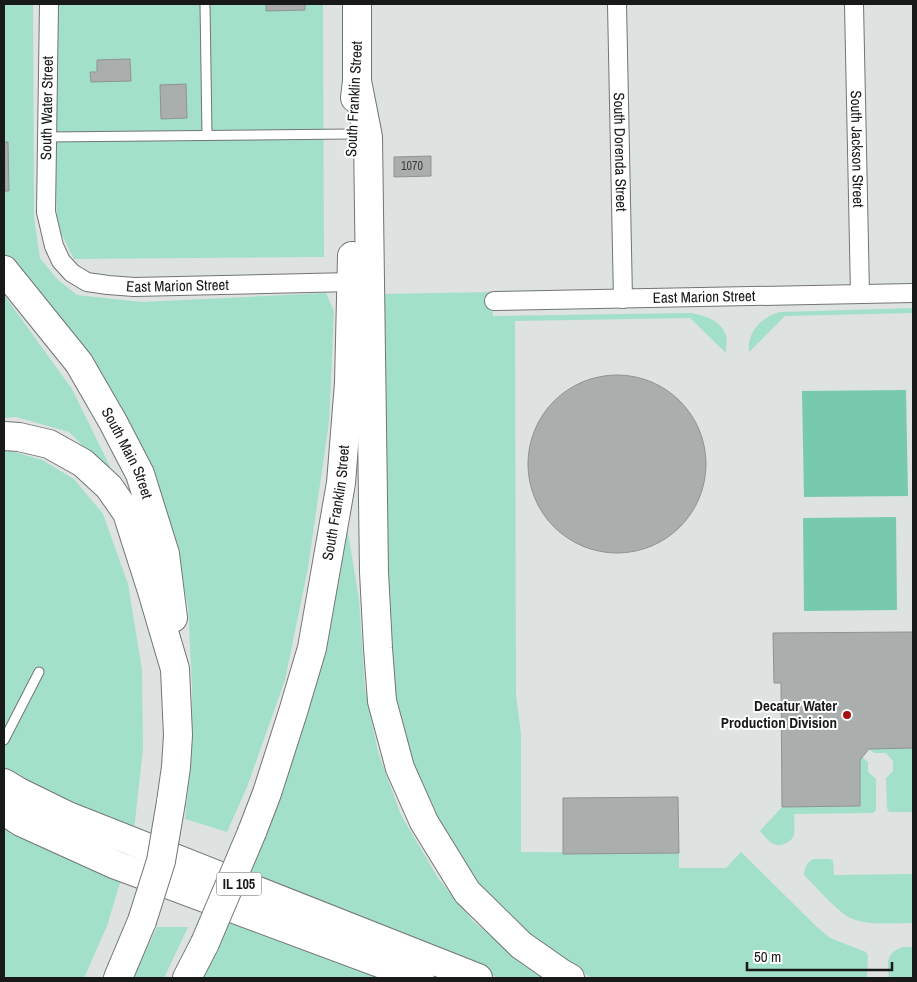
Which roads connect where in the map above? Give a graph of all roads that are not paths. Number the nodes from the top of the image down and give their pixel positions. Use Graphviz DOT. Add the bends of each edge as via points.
graph roads {
  1 [pos="49,4"];
  2 [pos="205,4"];
  3 [pos="357,4"];
  4 [pos="617,4"];
  5 [pos="854,4"];
  6 [pos="358,81"];
  7 [pos="351,134"];
  8 [pos="207,135"];
  9 [pos="47,137"];
  10 [pos="46,212"];
  11 [pos="4,270"];
  12 [pos="352,282"];
  13 [pos="913,293"];
  14 [pos="860,294"];
  15 [pos="623,299"];
  16 [pos="494,301"];
  17 [pos="4,436"];
  18 [pos="175,669"];
  19 [pos="39,672"];
  20 [pos="4,740"];
  21 [pos="4,783"];
  22 [pos="4,811"];
  23 [pos="118,978"];
  24 [pos="188,978"];
  25 [pos="420,978"];
  26 [pos="478,978"];
  27 [pos="570,978"];
  1 -- 9 [label="street, South Water Street"];
  2 -- 8 [label="lane"];
  3 -- 6 [label="main road, South Franklin Street"];
  4 -- 15 [label="street, South Dorenda Street"];
  5 -- 14 [label="street, South Jackson Street"];
  6 -- 7 [label="main road, South Franklin Street"];
  6 -- 27 [label="main road" via="368,137 374,572 382,701 400,768 424,822 467,892 521,945"];
  7 -- 8 [label="lane"];
  7 -- 12 [label="main road, South Franklin Street"];
  8 -- 9 [label="lane"];
  9 -- 10 [label="street, South Water Street"];
  10 -- 12 [label="street, East Marion Street" via="61,261 72,273 88,282 134,287"];
  11 -- 18 [label="main road, South Main Street" via="78,362 140,474 166,554"];
  12 -- 24 [label="main road, South Franklin Street, bridge" via="349,383 341,483 312,648 267,793"];
  13 -- 14 [label="street, East Marion Street"];
  14 -- 15 [label="street, East Marion Street"];
  15 -- 16 [label="street, East Marion Street"];
  17 -- 18 [label="main road" via="49,444 82,463 108,487 127,513"];
  18 -- 23 [label="main road, bridge" via="176,767 161,860 142,921"];
  19 -- 20 [label="lane"];
  21 -- 26 [label="main road, IL 105" via="68,816"];
  22 -- 25 [label="main road" via="21,822 116,865"];
}
